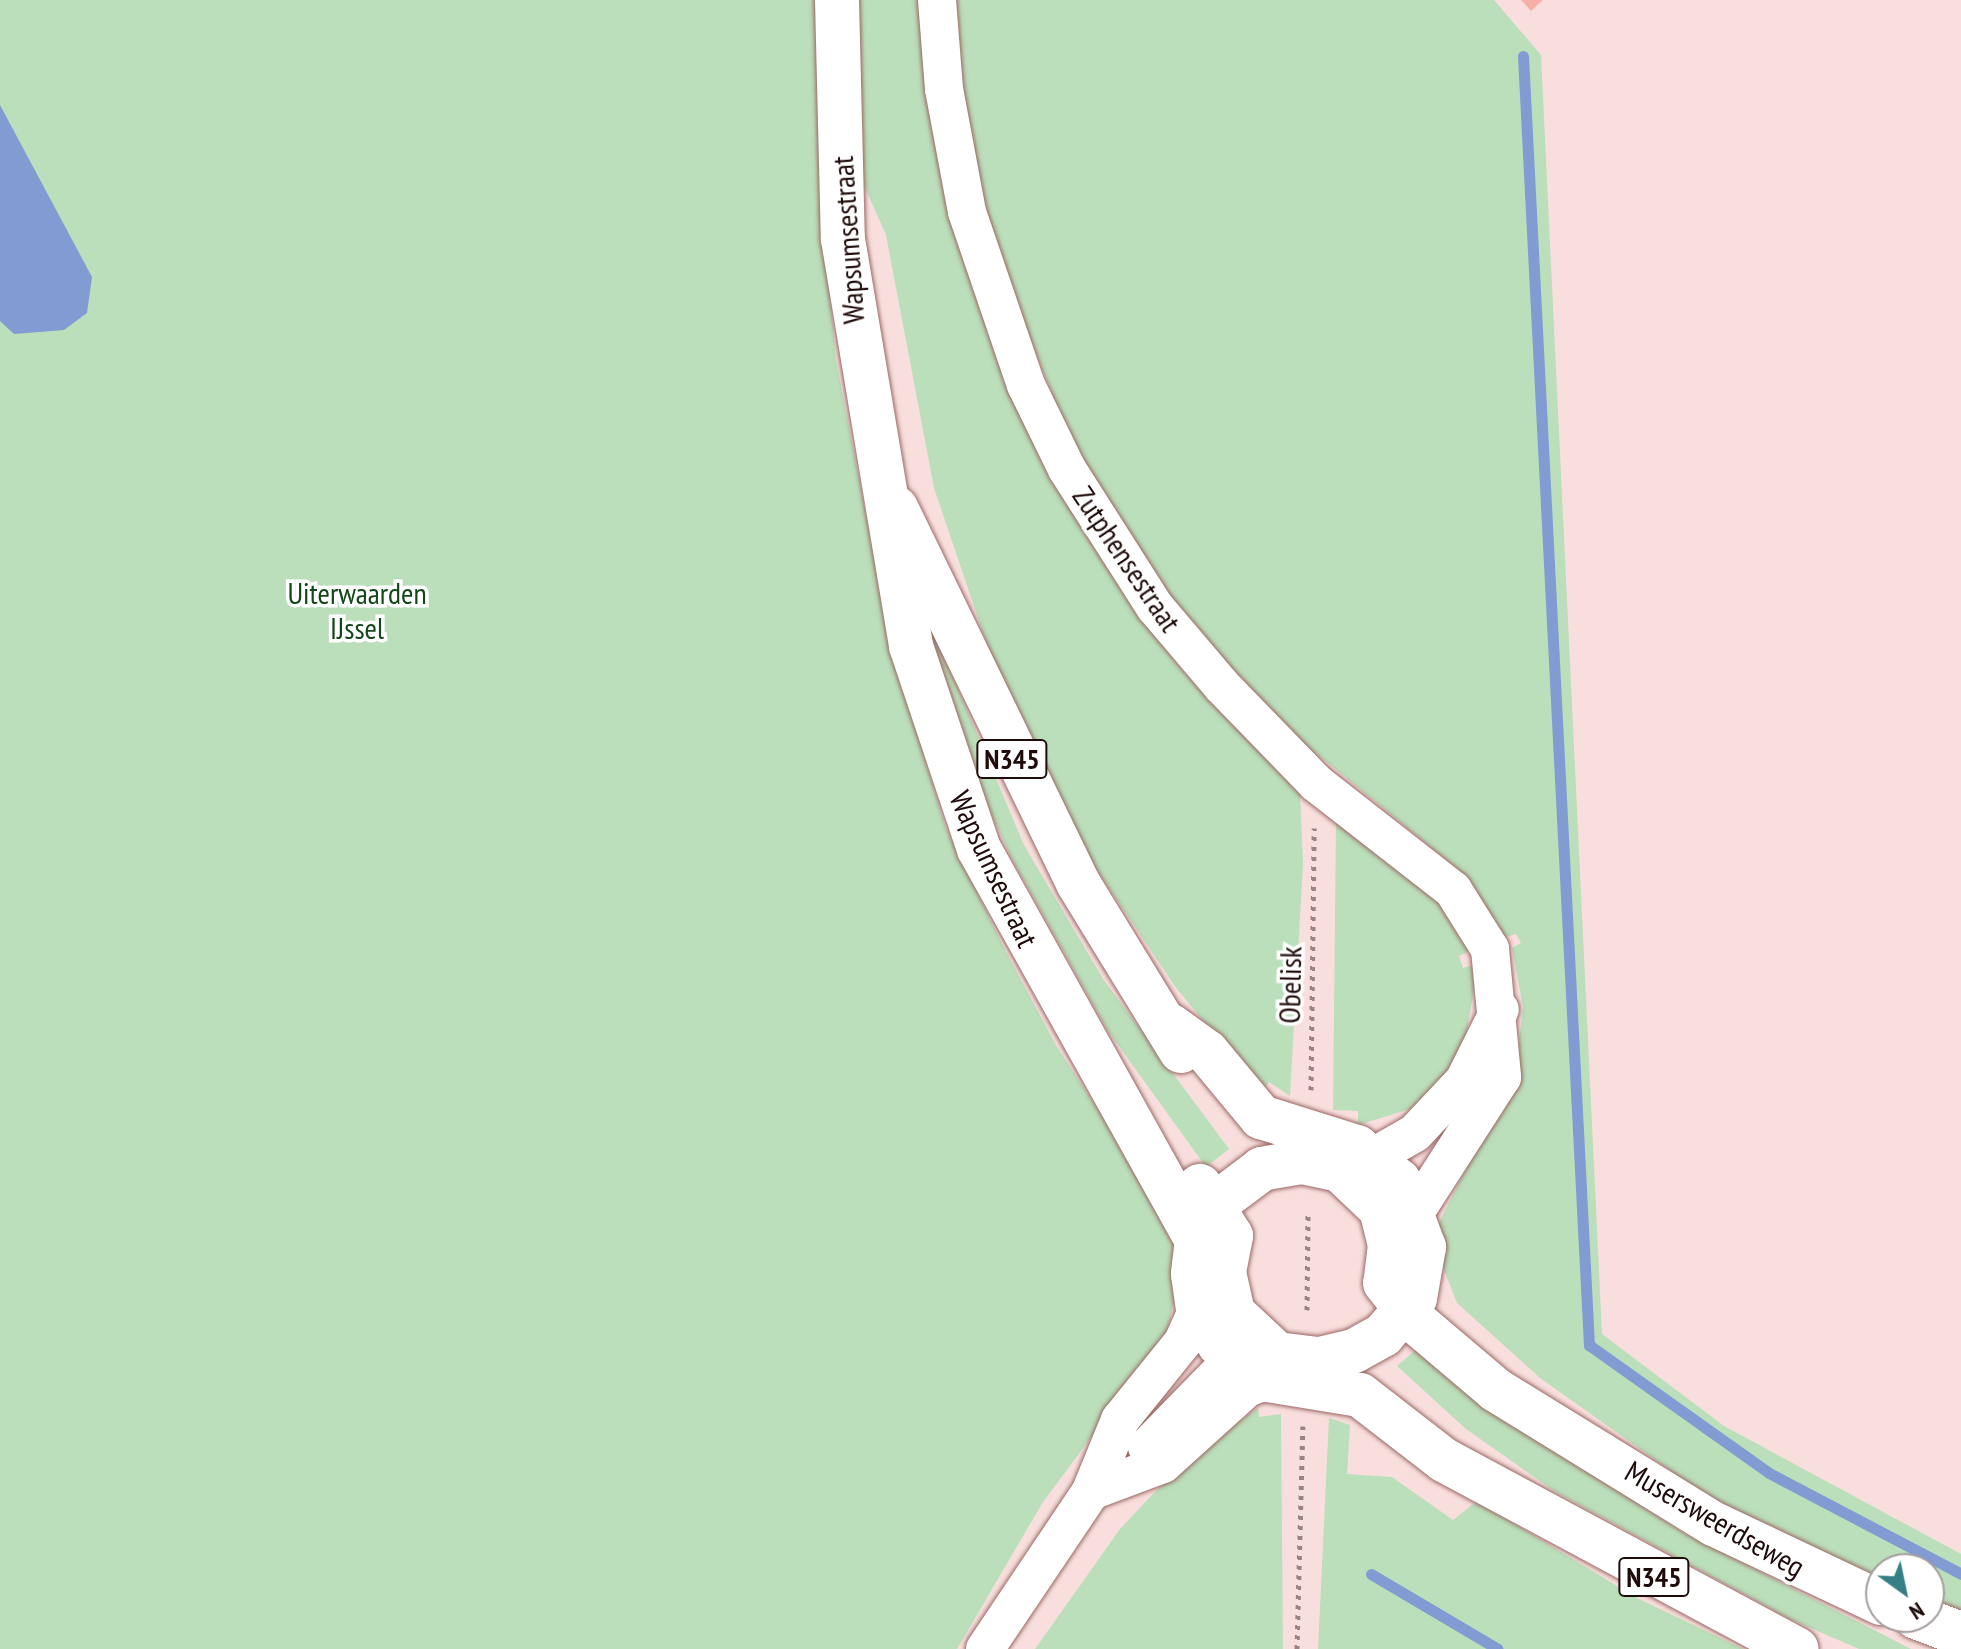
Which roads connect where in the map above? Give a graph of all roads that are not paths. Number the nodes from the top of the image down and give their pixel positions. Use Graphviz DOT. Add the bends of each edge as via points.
graph roads {
  1 [pos="837,0"];
  2 [pos="937,0"];
  3 [pos="880,477"];
  4 [pos="1500,1009"];
  5 [pos="1298,1134"];
  6 [pos="1357,1164"];
  7 [pos="1416,1211"];
  8 [pos="1205,1222"];
  9 [pos="1414,1297"];
  10 [pos="1198,1308"];
  11 [pos="1254,1361"];
  12 [pos="1325,1386"];
  13 [pos="1091,1491"];
  14 [pos="1865,1595"];
  15 [pos="985,1649"];
  16 [pos="1796,1649"];
  1 -- 3 [label="main road, Wapsumsestraat / N345" via="843,239"];
  2 -- 4 [label="street, Zutphensestraat" via="944,89 967,212 1026,385 1067,469 1155,607 1222,686 1316,783 1453,890 1474,915 1490,949"];
  3 -- 5 [label="main road, Wapsumsestraat / N345" via="1078,883 1171,1026 1207,1052 1261,1117"];
  3 -- 8 [label="main road, Wapsumsestraat / N345" via="900,602 957,797 1060,1005 1121,1103 1133,1137 1180,1200"];
  4 -- 6 [label="street" via="1456,1091 1415,1133"];
  4 -- 7 [label="street, Zutphensestraat" via="1502,1077"];
  5 -- 6 [label="main road, N345" via="1339,1140"];
  5 -- 8 [label="main road" via="1244,1178"];
  6 -- 7 [label="main road, N345"];
  6 -- 9 [label="main road, N345" via="1381,1209 1390,1245 1385,1283"];
  7 -- 9 [label="main road, N345" via="1424,1247"];
  8 -- 10 [label="main road, N345"];
  8 -- 11 [label="main road, N345" via="1231,1236 1226,1293"];
  9 -- 12 [label="main road"];
  9 -- 14 [label="main road, Musersweerdseweg / N345" via="1449,1319 1556,1422 1714,1524"];
  10 -- 11 [label="main road"];
  10 -- 13 [label="street" via="1188,1335 1120,1420"];
  11 -- 12 [label="main road, N345"];
  11 -- 13 [label="street" via="1247,1388 1163,1464"];
  12 -- 16 [label="main road, N345" via="1360,1395 1444,1460"];
  13 -- 15 [label="street"];
}
